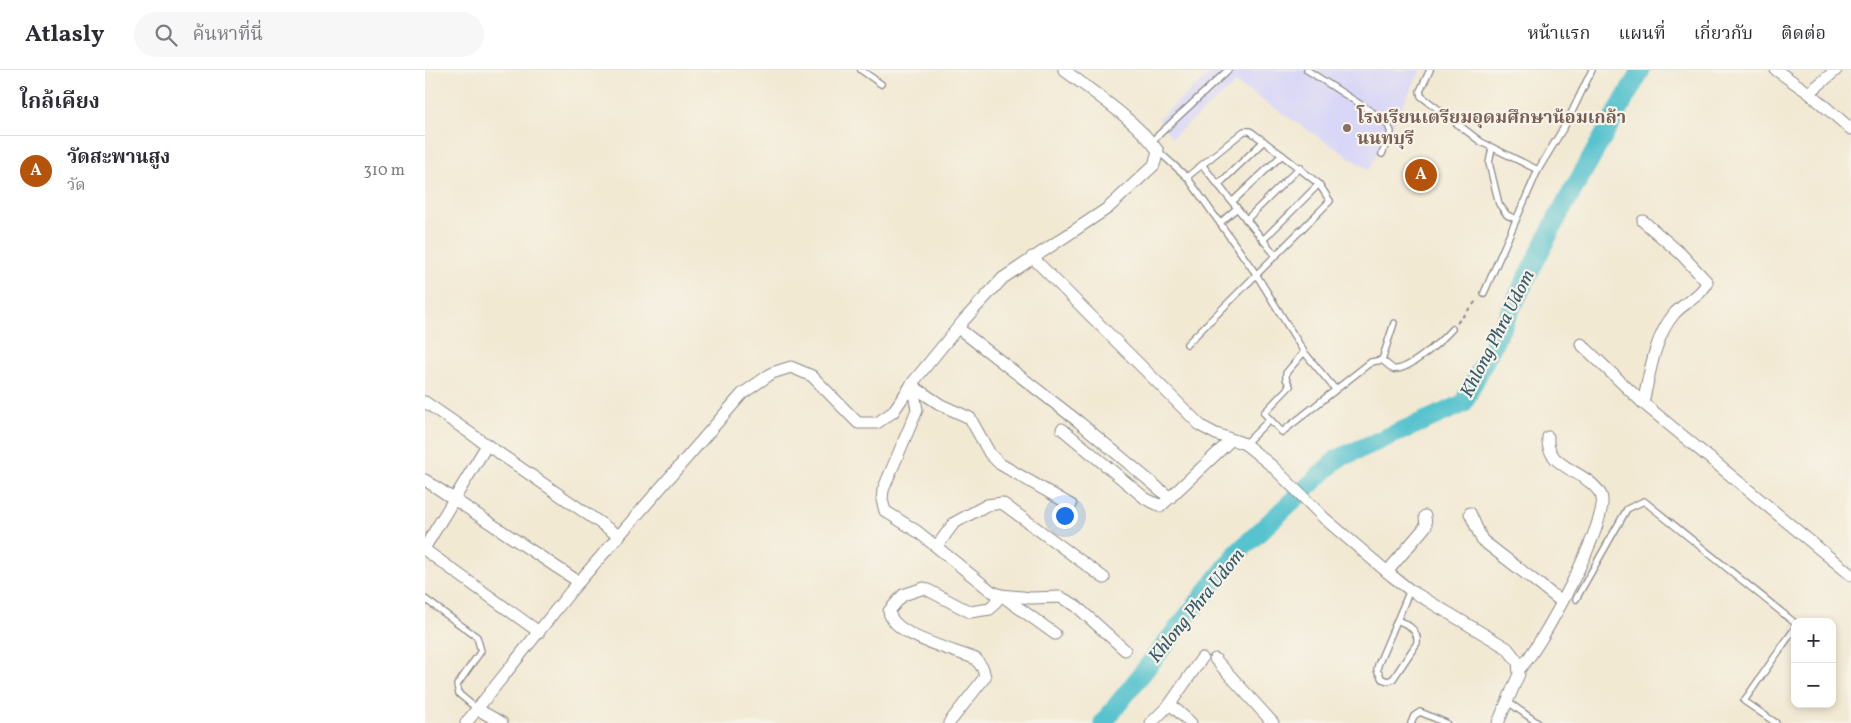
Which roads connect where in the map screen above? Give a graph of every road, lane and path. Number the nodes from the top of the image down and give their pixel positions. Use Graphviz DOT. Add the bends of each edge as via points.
graph roads {
  1 [pos="861,70"];
  2 [pos="1064,70"];
  3 [pos="1228,70"];
  4 [pos="1307,70"];
  5 [pos="1430,70"];
  6 [pos="1592,70"];
  7 [pos="1776,70"];
  8 [pos="1835,70"];
  9 [pos="881,84"];
  10 [pos="1809,94"];
  11 [pos="1851,129"];
  12 [pos="1264,141"];
  13 [pos="1154,146"];
  14 [pos="1492,148"];
  15 [pos="1282,154"];
  16 [pos="1382,154"];
  17 [pos="1203,166"];
  18 [pos="1300,167"];
  19 [pos="1538,170"];
  20 [pos="1187,177"];
  21 [pos="1319,184"];
  22 [pos="1219,185"];
  23 [pos="1232,202"];
  24 [pos="1237,208"];
  25 [pos="1246,220"];
  26 [pos="1516,220"];
  27 [pos="1643,221"];
  28 [pos="1220,223"];
  29 [pos="1263,240"];
  30 [pos="1275,256"];
  31 [pos="1032,257"];
  32 [pos="1256,274"];
  33 [pos="1484,292"];
  34 [pos="1394,323"];
  35 [pos="958,328"];
  36 [pos="1452,329"];
  37 [pos="1187,344"];
  38 [pos="1581,344"];
  39 [pos="1304,352"];
  40 [pos="1382,360"];
  41 [pos="909,388"];
  42 [pos="1335,389"];
  43 [pos="425,402"];
  44 [pos="1643,403"];
  45 [pos="1269,420"];
  46 [pos="1062,429"];
  47 [pos="1548,437"];
  48 [pos="1231,440"];
  49 [pos="1245,444"];
  50 [pos="487,445"];
  51 [pos="425,480"];
  52 [pos="1170,498"];
  53 [pos="454,499"];
  54 [pos="1071,505"];
  55 [pos="1470,512"];
  56 [pos="1425,516"];
  57 [pos="619,536"];
  58 [pos="937,546"];
  59 [pos="425,549"];
  60 [pos="1387,572"];
  61 [pos="1851,575"];
  62 [pos="1105,578"];
  63 [pos="579,582"];
  64 [pos="1410,590"];
  65 [pos="1001,595"];
  66 [pos="425,599"];
  67 [pos="1576,599"];
  68 [pos="1562,602"];
  69 [pos="1397,620"];
  70 [pos="1791,620"];
  71 [pos="539,632"];
  72 [pos="1055,634"];
  73 [pos="1791,634"];
  74 [pos="1125,650"];
  75 [pos="1202,658"];
  76 [pos="1215,659"];
  77 [pos="1520,668"];
  78 [pos="1508,702"];
  79 [pos="1170,704"];
  80 [pos="477,709"];
  81 [pos="466,723"];
  82 [pos="502,723"];
  83 [pos="949,723"];
  84 [pos="1151,723"];
  85 [pos="1191,723"];
  86 [pos="1273,723"];
  87 [pos="1411,723"];
  88 [pos="1446,723"];
  89 [pos="1498,723"];
  90 [pos="1538,723"];
  91 [pos="1776,723"];
  1 -- 9 [label="lane"];
  2 -- 13 [label="street" via="1106,102"];
  3 -- 13 [label="lane"];
  4 -- 16 [label="lane" via="1386,121 1391,132"];
  5 -- 14 [label="lane" via="1420,91 1421,96"];
  6 -- 19 [label="lane" via="1567,122"];
  7 -- 10 [label="street"];
  8 -- 10 [label="street"];
  10 -- 11 [label="street"];
  12 -- 15 [label="lane"];
  12 -- 17 [label="lane" via="1250,131 1244,131"];
  12 -- 22 [label="lane"];
  13 -- 20 [label="lane"];
  13 -- 31 [label="street" via="1154,166 1108,208"];
  14 -- 19 [label="lane"];
  14 -- 26 [label="lane" via="1489,163 1499,204 1507,215"];
  15 -- 18 [label="lane"];
  15 -- 23 [label="lane"];
  17 -- 20 [label="lane"];
  17 -- 22 [label="lane"];
  18 -- 21 [label="lane"];
  18 -- 25 [label="lane"];
  19 -- 26 [label="lane"];
  20 -- 28 [label="lane"];
  21 -- 29 [label="lane"];
  21 -- 30 [label="lane" via="1329,196 1329,204"];
  22 -- 23 [label="lane"];
  23 -- 24 [label="lane"];
  24 -- 25 [label="lane"];
  24 -- 28 [label="lane"];
  25 -- 29 [label="lane"];
  26 -- 33 [label="lane"];
  27 -- 44 [label="street" via="1707,282 1674,314 1660,335"];
  28 -- 32 [label="lane"];
  29 -- 30 [label="lane"];
  30 -- 32 [label="lane"];
  31 -- 35 [label="street" via="1003,278"];
  31 -- 48 [label="street" via="1201,426"];
  32 -- 37 [label="lane"];
  32 -- 39 [label="lane"];
  33 -- 36 [label="path"];
  34 -- 40 [label="lane"];
  35 -- 41 [label="street"];
  35 -- 52 [label="street"];
  36 -- 40 [label="lane" via="1440,343 1403,368 1393,369"];
  38 -- 44 [label="street"];
  39 -- 42 [label="lane"];
  39 -- 45 [label="lane" via="1286,373 1290,386 1264,413"];
  40 -- 42 [label="lane" via="1371,362"];
  41 -- 54 [label="street" via="970,418 1000,464"];
  41 -- 57 [label="street" via="893,412 877,422 858,423 812,376 791,368 772,373 742,394"];
  41 -- 58 [label="street" via="917,410 883,490 883,507"];
  42 -- 45 [label="lane" via="1284,431 1279,431"];
  43 -- 50 [label="street"];
  44 -- 61 [label="street"];
  45 -- 49 [label="lane"];
  46 -- 52 [label="street" via="1146,499 1161,506"];
  47 -- 68 [label="street" via="1547,446 1553,457 1586,479 1602,497 1597,526"];
  48 -- 49 [label="street"];
  48 -- 52 [label="street"];
  49 -- 60 [label="street" via="1272,466 1323,518"];
  50 -- 53 [label="street"];
  50 -- 57 [label="street"];
  51 -- 53 [label="street"];
  53 -- 59 [label="street"];
  53 -- 63 [label="street"];
  55 -- 68 [label="street" via="1482,540"];
  56 -- 60 [label="street" via="1426,526"];
  57 -- 63 [label="street"];
  58 -- 62 [label="street" via="954,523 987,505 1002,503"];
  58 -- 65 [label="street" via="978,582"];
  59 -- 71 [label="street"];
  60 -- 64 [label="street"];
  63 -- 71 [label="street"];
  64 -- 69 [label="lane"];
  64 -- 77 [label="street" via="1507,648"];
  65 -- 72 [label="street"];
  65 -- 74 [label="street" via="1060,597 1075,605"];
  65 -- 83 [label="street" via="989,610 970,612 924,588 903,595 889,611 893,623 904,631 980,663 985,677"];
  66 -- 80 [label="lane" via="477,638 481,651 457,685 459,694"];
  67 -- 70 [label="lane" via="1627,509 1644,501"];
  68 -- 77 [label="street" via="1535,650"];
  69 -- 69 [label="lane" via="1377,670 1382,680 1393,679 1417,643 1414,631"];
  71 -- 80 [label="street"];
  73 -- 91 [label="lane" via="1744,701"];
  75 -- 79 [label="street"];
  76 -- 86 [label="street"];
  77 -- 78 [label="street"];
  78 -- 89 [label="street"];
  78 -- 90 [label="lane"];
  79 -- 84 [label="street"];
  79 -- 85 [label="street"];
  80 -- 81 [label="street"];
  80 -- 82 [label="street"];
  87 -- 88 [label="lane" via="1420,712"];
}
